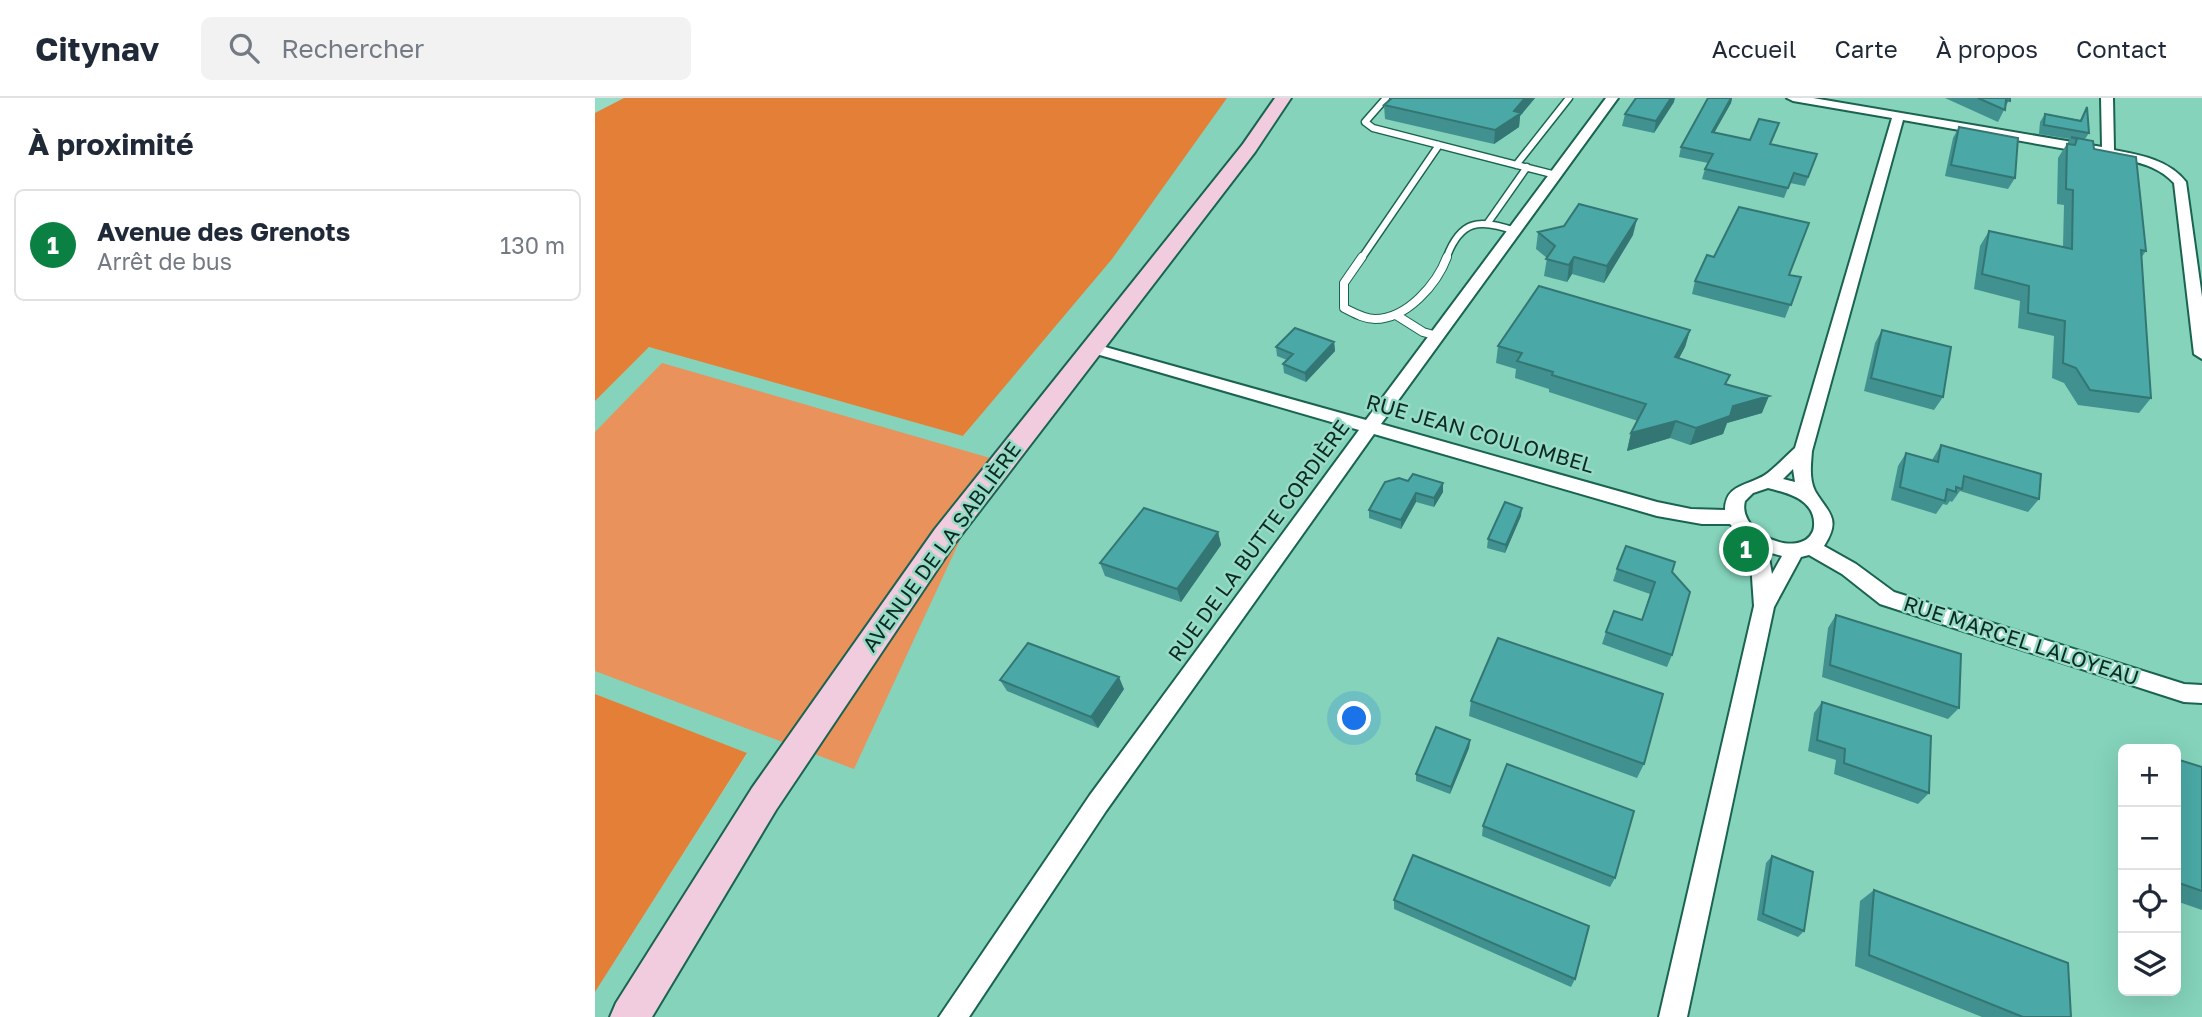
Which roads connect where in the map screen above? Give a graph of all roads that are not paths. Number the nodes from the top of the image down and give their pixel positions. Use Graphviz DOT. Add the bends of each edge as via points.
graph roads {
  1 [pos="1283,98"];
  2 [pos="1386,98"];
  3 [pos="1569,98"];
  4 [pos="1612,98"];
  5 [pos="1793,98"];
  6 [pos="2107,98"];
  7 [pos="1898,116"];
  8 [pos="1439,145"];
  9 [pos="2108,152"];
  10 [pos="1516,164"];
  11 [pos="1527,167"];
  12 [pos="1556,175"];
  13 [pos="1487,224"];
  14 [pos="1515,231"];
  15 [pos="1396,315"];
  16 [pos="1437,336"];
  17 [pos="1093,348"];
  18 [pos="2202,354"];
  19 [pos="1371,426"];
  20 [pos="1803,451"];
  21 [pos="1768,482"];
  22 [pos="1808,496"];
  23 [pos="1735,516"];
  24 [pos="1827,527"];
  25 [pos="1755,539"];
  26 [pos="1802,549"];
  27 [pos="1849,569"];
  28 [pos="1764,606"];
  29 [pos="2202,694"];
  30 [pos="630,1017"];
  31 [pos="953,1017"];
  32 [pos="1673,1017"];
  1 -- 17 [label="main road, AVENUE DE LA SABLIÈRE"];
  2 -- 8 [label="lane" via="1366,122 1373,128"];
  3 -- 10 [label="lane"];
  4 -- 12 [label="street, RUE DE LA BUTTE CORDIÈRE"];
  5 -- 7 [label="street"];
  6 -- 9 [label="street"];
  7 -- 9 [label="street"];
  7 -- 20 [label="street"];
  8 -- 10 [label="lane"];
  8 -- 15 [label="lane" via="1344,283 1344,308 1356,316"];
  9 -- 18 [label="street" via="2166,169 2180,183"];
  10 -- 11 [label="lane"];
  11 -- 12 [label="lane"];
  11 -- 13 [label="lane"];
  12 -- 14 [label="street, RUE DE LA BUTTE CORDIÈRE"];
  13 -- 14 [label="lane"];
  13 -- 15 [label="lane" via="1465,227 1457,234 1438,278"];
  14 -- 16 [label="street, RUE DE LA BUTTE CORDIÈRE"];
  15 -- 16 [label="lane"];
  16 -- 19 [label="street, RUE DE LA BUTTE CORDIÈRE"];
  17 -- 19 [label="street, RUE JEAN COULOMBEL"];
  17 -- 30 [label="main road, AVENUE DE LA SABLIÈRE" via="945,536 764,799"];
  19 -- 23 [label="street, RUE JEAN COULOMBEL" via="1685,516"];
  19 -- 31 [label="street, RUE DE LA BUTTE CORDIÈRE" via="1098,803"];
  20 -- 21 [label="street"];
  20 -- 22 [label="street" via="1802,475"];
  21 -- 22 [label="street"];
  21 -- 23 [label="street" via="1754,484 1735,498"];
  22 -- 24 [label="street" via="1825,516"];
  23 -- 25 [label="street"];
  24 -- 26 [label="street" via="1820,540"];
  24 -- 27 [label="street"];
  25 -- 26 [label="street" via="1771,546"];
  25 -- 28 [label="street" via="1762,563"];
  26 -- 27 [label="street, RUE MARCEL LALOYEAU"];
  26 -- 28 [label="street"];
  27 -- 29 [label="street, RUE MARCEL LALOYEAU" via="1887,598 2183,692"];
  28 -- 32 [label="street"];
}
